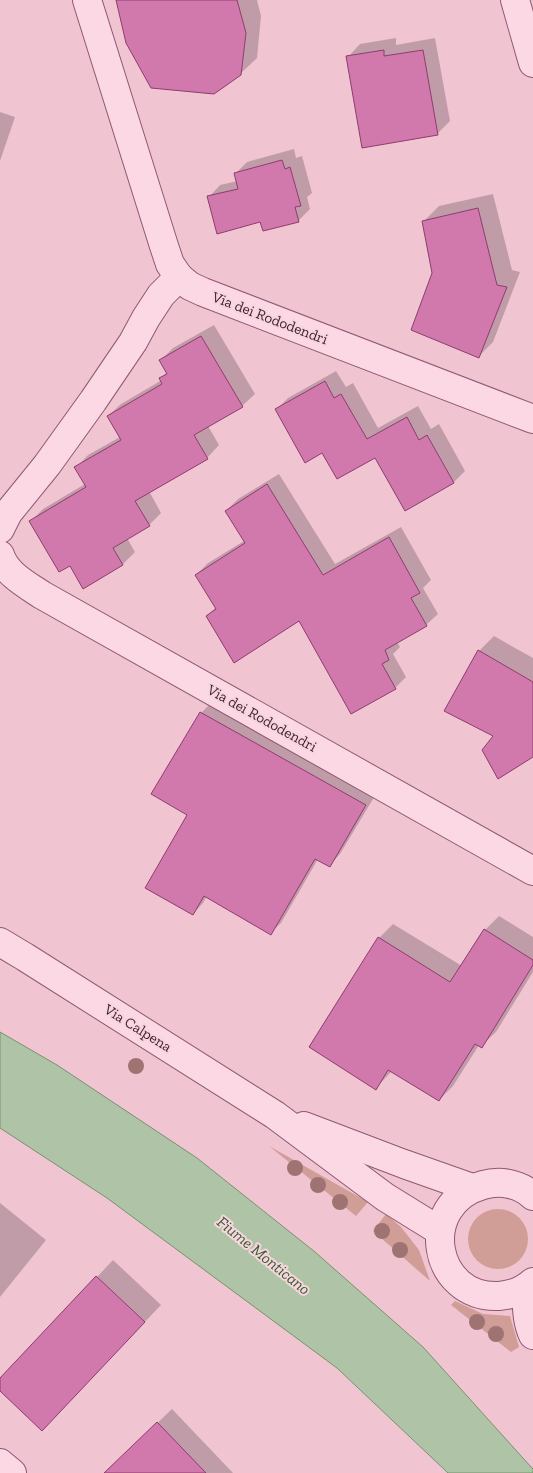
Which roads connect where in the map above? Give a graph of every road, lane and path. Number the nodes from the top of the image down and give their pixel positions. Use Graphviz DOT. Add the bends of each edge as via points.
graph roads {
  1 [pos="87,0"];
  2 [pos="515,0"];
  3 [pos="533,64"];
  4 [pos="178,277"];
  5 [pos="533,419"];
  6 [pos="0,529"];
  7 [pos="0,556"];
  8 [pos="533,871"];
  9 [pos="0,942"];
  10 [pos="275,1115"];
  11 [pos="472,1188"];
  12 [pos="531,1189"];
  13 [pos="440,1231"];
  14 [pos="530,1285"];
  15 [pos="533,1335"];
  16 [pos="0,1462"];
  17 [pos="12,1473"];
  1 -- 4 [label="street" via="164,246"];
  2 -- 3 [label="street"];
  4 -- 5 [label="street, Via dei Rododendri" via="202,292"];
  4 -- 6 [label="street" via="161,296 98,394 8,513"];
  7 -- 8 [label="street, Via dei Rododendri" via="7,568 42,595"];
  9 -- 10 [label="street, Via Calpena"];
  10 -- 11 [label="street, Via Calpena"];
  10 -- 13 [label="street, Via Calpena" via="385,1197"];
  11 -- 12 [label="street" via="491,1183"];
  11 -- 13 [label="street" via="457,1198 446,1213"];
  13 -- 14 [label="street" via="440,1249 446,1267 472,1292 509,1296"];
  14 -- 15 [label="street" via="527,1313"];
  16 -- 17 [label="street"];
}
